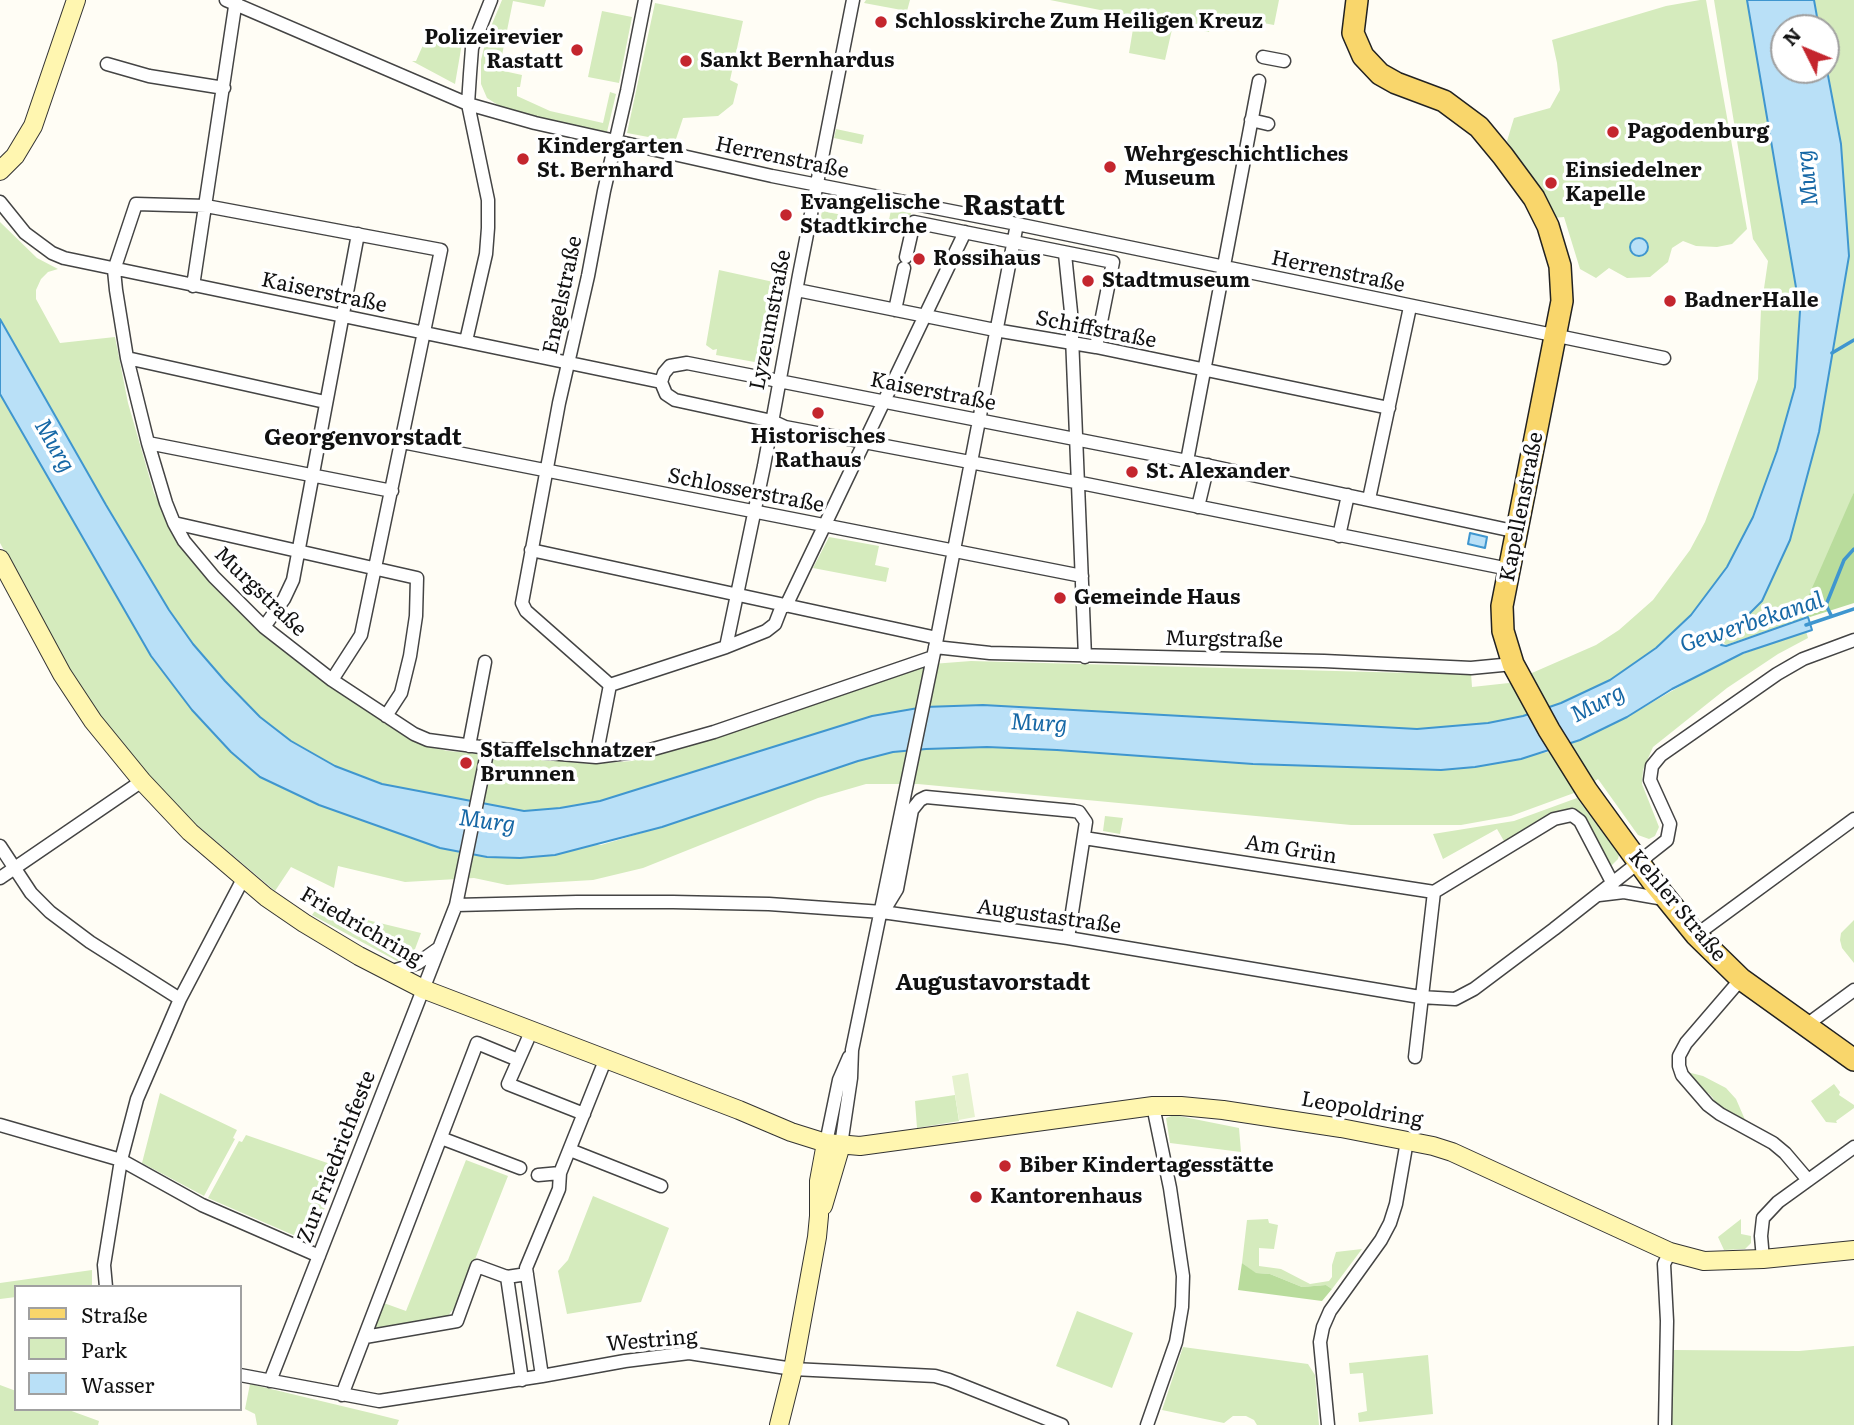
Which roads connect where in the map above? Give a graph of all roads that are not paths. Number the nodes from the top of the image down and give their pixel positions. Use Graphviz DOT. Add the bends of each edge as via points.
graph roads {
  1 [pos="76,0"];
  2 [pos="491,0"];
  3 [pos="645,0"];
  4 [pos="853,0"];
  5 [pos="1357,0"];
  6 [pos="232,1"];
  7 [pos="1264,57"];
  8 [pos="1284,61"];
  9 [pos="107,64"];
  10 [pos="1259,81"];
  11 [pos="224,88"];
  12 [pos="468,104"];
  13 [pos="1251,120"];
  14 [pos="1268,124"];
  15 [pos="615,142"];
  16 [pos="0,171"];
  17 [pos="817,185"];
  18 [pos="0,202"];
  19 [pos="206,206"];
  20 [pos="1017,224"];
  21 [pos="963,232"];
  22 [pos="358,234"];
  23 [pos="1014,243"];
  24 [pos="1065,254"];
  25 [pos="1222,268"];
  26 [pos="114,270"];
  27 [pos="193,286"];
  28 [pos="796,290"];
  29 [pos="1410,307"];
  30 [pos="895,310"];
  31 [pos="341,316"];
  32 [pos="925,317"];
  33 [pos="995,330"];
  34 [pos="423,333"];
  35 [pos="1555,335"];
  36 [pos="466,341"];
  37 [pos="1071,343"];
  38 [pos="1096,348"];
  39 [pos="127,358"];
  40 [pos="1664,358"];
  41 [pos="568,364"];
  42 [pos="1205,371"];
  43 [pos="779,380"];
  44 [pos="661,382"];
  45 [pos="325,401"];
  46 [pos="884,402"];
  47 [pos="1389,408"];
  48 [pos="772,421"];
  49 [pos="978,422"];
  50 [pos="1077,439"];
  51 [pos="402,442"];
  52 [pos="864,442"];
  53 [pos="148,443"];
  54 [pos="1187,461"];
  55 [pos="970,463"];
  56 [pos="1208,465"];
  57 [pos="546,471"];
  58 [pos="312,476"];
  59 [pos="1079,482"];
  60 [pos="392,491"];
  61 [pos="1348,495"];
  62 [pos="1369,499"];
  63 [pos="1198,507"];
  64 [pos="755,512"];
  65 [pos="174,523"];
  66 [pos="824,526"];
  67 [pos="1518,532"];
  68 [pos="1339,536"];
  69 [pos="531,550"];
  70 [pos="299,551"];
  71 [pos="953,552"];
  72 [pos="0,559"];
  73 [pos="376,569"];
  74 [pos="1509,569"];
  75 [pos="1082,576"];
  76 [pos="736,596"];
  77 [pos="784,606"];
  78 [pos="264,627"];
  79 [pos="1854,640"];
  80 [pos="935,647"];
  81 [pos="726,648"];
  82 [pos="1085,657"];
  83 [pos="485,662"];
  84 [pos="1516,670"];
  85 [pos="332,680"];
  86 [pos="610,685"];
  87 [pos="386,716"];
  88 [pos="469,746"];
  89 [pos="488,748"];
  90 [pos="596,757"];
  91 [pos="142,781"];
  92 [pos="1583,786"];
  93 [pos="1854,819"];
  94 [pos="1084,838"];
  95 [pos="0,846"];
  96 [pos="1639,864"];
  97 [pos="14,868"];
  98 [pos="0,878"];
  99 [pos="243,879"];
  100 [pos="1613,884"];
  101 [pos="1434,892"];
  102 [pos="1599,895"];
  103 [pos="1666,900"];
  104 [pos="456,905"];
  105 [pos="882,912"];
  106 [pos="1696,935"];
  107 [pos="1068,938"];
  108 [pos="440,948"];
  109 [pos="390,972"];
  110 [pos="1741,979"];
  111 [pos="423,989"];
  112 [pos="1854,990"];
  113 [pos="1420,997"];
  114 [pos="180,999"];
  115 [pos="1805,1026"];
  116 [pos="531,1032"];
  117 [pos="1415,1057"];
  118 [pos="606,1058"];
  119 [pos="518,1060"];
  120 [pos="1854,1060"];
  121 [pos="1153,1106"];
  122 [pos="584,1114"];
  123 [pos="0,1125"];
  124 [pos="441,1138"];
  125 [pos="1407,1141"];
  126 [pos="834,1144"];
  127 [pos="1854,1147"];
  128 [pos="570,1150"];
  129 [pos="121,1160"];
  130 [pos="520,1168"];
  131 [pos="560,1173"];
  132 [pos="538,1175"];
  133 [pos="1808,1180"];
  134 [pos="661,1186"];
  135 [pos="1854,1250"];
  136 [pos="1670,1252"];
  137 [pos="319,1256"];
  138 [pos="1763,1259"];
  139 [pos="527,1274"];
  140 [pos="507,1277"];
  141 [pos="106,1285"];
  142 [pos="365,1337"];
  143 [pos="793,1369"];
  144 [pos="242,1374"];
  145 [pos="542,1377"];
  146 [pos="522,1380"];
  147 [pos="270,1381"];
  148 [pos="342,1395"];
  149 [pos="779,1425"];
  150 [pos="1062,1425"];
  151 [pos="1147,1425"];
  152 [pos="1328,1425"];
  153 [pos="1665,1425"];
  1 -- 16 [label="main road" via="33,126"];
  2 -- 12 [label="street" via="472,48"];
  3 -- 15 [label="street, Engelstraße"];
  4 -- 17 [label="street, Lyzeumstraße"];
  5 -- 35 [label="main road, Kapellenstraße" via="1353,25 1363,57 1380,74 1461,113 1490,140 1543,214 1560,266 1562,301"];
  6 -- 11 [label="street"];
  6 -- 12 [label="street, Herrenstraße"];
  7 -- 8 [label="street"];
  9 -- 11 [label="street"];
  10 -- 13 [label="street"];
  11 -- 19 [label="street"];
  12 -- 15 [label="street, Herrenstraße"];
  12 -- 36 [label="street" via="488,200 488,228"];
  13 -- 14 [label="street"];
  13 -- 25 [label="street"];
  15 -- 17 [label="street, Herrenstraße"];
  15 -- 41 [label="street, Engelstraße"];
  17 -- 20 [label="street, Herrenstraße"];
  17 -- 28 [label="street, Lyzeumstraße"];
  18 -- 26 [label="street, Kaiserstraße" via="25,233 52,253"];
  19 -- 22 [label="street"];
  19 -- 26 [label="street" via="136,204"];
  19 -- 27 [label="street"];
  20 -- 23 [label="street"];
  20 -- 25 [label="street, Herrenstraße"];
  21 -- 23 [label="street"];
  21 -- 30 [label="street" via="914,222"];
  21 -- 32 [label="street"];
  22 -- 31 [label="street"];
  22 -- 34 [label="street" via="441,250"];
  23 -- 24 [label="street"];
  23 -- 33 [label="street"];
  24 -- 37 [label="street"];
  24 -- 38 [label="street" via="1113,262"];
  25 -- 29 [label="street, Herrenstraße"];
  25 -- 42 [label="street"];
  26 -- 27 [label="street, Kaiserstraße"];
  26 -- 39 [label="street, Murgstraße"];
  27 -- 31 [label="street, Kaiserstraße"];
  28 -- 30 [label="street, Schiffstraße"];
  28 -- 43 [label="street, Lyzeumstraße"];
  29 -- 35 [label="street, Herrenstraße"];
  29 -- 47 [label="street"];
  30 -- 32 [label="street, Schiffstraße"];
  31 -- 34 [label="street, Kaiserstraße"];
  31 -- 45 [label="street"];
  32 -- 33 [label="street, Schiffstraße"];
  32 -- 46 [label="street"];
  33 -- 37 [label="street, Schiffstraße"];
  33 -- 49 [label="street"];
  34 -- 36 [label="street, Kaiserstraße"];
  34 -- 51 [label="street"];
  35 -- 40 [label="street"];
  35 -- 67 [label="main road, Kapellenstraße"];
  36 -- 41 [label="street, Kaiserstraße"];
  37 -- 38 [label="street, Schiffstraße"];
  37 -- 50 [label="street"];
  38 -- 42 [label="street, Schiffstraße"];
  39 -- 45 [label="street"];
  39 -- 53 [label="street, Murgstraße"];
  41 -- 44 [label="street, Kaiserstraße"];
  41 -- 57 [label="street, Engelstraße"];
  42 -- 47 [label="street, Schiffstraße"];
  42 -- 54 [label="street"];
  43 -- 44 [label="street, Kaiserstraße" via="679,363 666,369"];
  43 -- 46 [label="street, Kaiserstraße"];
  43 -- 48 [label="street, Lyzeumstraße"];
  44 -- 48 [label="street, Kaiserstraße" via="675,400"];
  45 -- 58 [label="street"];
  46 -- 49 [label="street, Kaiserstraße"];
  46 -- 52 [label="street"];
  47 -- 62 [label="street"];
  48 -- 52 [label="street, Kaiserstraße"];
  48 -- 64 [label="street, Lyzeumstraße"];
  49 -- 50 [label="street, Kaiserstraße"];
  49 -- 55 [label="street"];
  50 -- 54 [label="street, Kaiserstraße"];
  50 -- 59 [label="street"];
  51 -- 57 [label="street, Schlosserstraße"];
  51 -- 60 [label="street"];
  52 -- 55 [label="street, Kaiserstraße"];
  52 -- 66 [label="street"];
  53 -- 58 [label="street"];
  53 -- 65 [label="street, Murgstraße"];
  54 -- 56 [label="street, Kaiserstraße"];
  55 -- 59 [label="street, Kaiserstraße"];
  55 -- 71 [label="street"];
  56 -- 61 [label="street, Kaiserstraße"];
  56 -- 63 [label="street"];
  57 -- 64 [label="street, Schlosserstraße"];
  57 -- 69 [label="street, Engelstraße"];
  58 -- 60 [label="street"];
  58 -- 70 [label="street"];
  59 -- 63 [label="street, Kaiserstraße"];
  59 -- 75 [label="street"];
  60 -- 73 [label="street"];
  61 -- 62 [label="street, Kaiserstraße"];
  61 -- 68 [label="street"];
  62 -- 67 [label="street, Kaiserstraße"];
  63 -- 68 [label="street, Kaiserstraße"];
  64 -- 66 [label="street, Schlosserstraße"];
  64 -- 76 [label="street, Lyzeumstraße"];
  65 -- 70 [label="street"];
  65 -- 78 [label="street, Murgstraße" via="214,577"];
  66 -- 71 [label="street, Schlosserstraße"];
  66 -- 77 [label="street"];
  67 -- 74 [label="main road, Kapellenstraße"];
  68 -- 74 [label="street, Kaiserstraße"];
  69 -- 76 [label="street"];
  69 -- 86 [label="street, Engelstraße" via="522,599 526,611"];
  70 -- 73 [label="street"];
  70 -- 78 [label="street" via="289,591"];
  71 -- 75 [label="street, Schlosserstraße"];
  71 -- 80 [label="street"];
  72 -- 91 [label="main road, Friedrichring" via="62,674"];
  73 -- 85 [label="street" via="361,635"];
  73 -- 87 [label="street" via="417,578 410,656 401,693"];
  74 -- 84 [label="main road, Kapellenstraße" via="1502,619"];
  75 -- 82 [label="street"];
  76 -- 77 [label="street"];
  76 -- 81 [label="street, Lyzeumstraße"];
  77 -- 80 [label="street"];
  77 -- 81 [label="street" via="772,628"];
  78 -- 85 [label="street, Murgstraße"];
  79 -- 96 [label="street, Augustastraße" via="1777,674 1656,761 1650,780 1670,831 1661,847"];
  80 -- 82 [label="street, Murgstraße"];
  80 -- 90 [label="street, Murgstraße" via="714,732 650,750"];
  80 -- 105 [label="street"];
  81 -- 86 [label="street"];
  82 -- 84 [label="street, Murgstraße"];
  83 -- 88 [label="street"];
  84 -- 92 [label="main road, Kapellenstraße"];
  85 -- 87 [label="street, Murgstraße"];
  86 -- 90 [label="street"];
  87 -- 88 [label="street, Murgstraße" via="428,740"];
  88 -- 89 [label="street, Murgstraße"];
  89 -- 90 [label="street, Murgstraße"];
  89 -- 104 [label="street, Zur Friedrichfeste"];
  91 -- 97 [label="street"];
  91 -- 99 [label="main road, Friedrichring"];
  92 -- 96 [label="main road, Kehler Straße"];
  93 -- 106 [label="street"];
  94 -- 101 [label="street, Am Grün"];
  94 -- 105 [label="street" via="1086,822 1079,812 926,797 912,810 897,889"];
  94 -- 107 [label="street"];
  95 -- 97 [label="street"];
  96 -- 100 [label="street, Augustastraße"];
  96 -- 103 [label="main road, Kehler Straße"];
  97 -- 98 [label="street"];
  97 -- 114 [label="street" via="38,902 66,925"];
  99 -- 109 [label="main road, Friedrichring" via="304,923"];
  99 -- 114 [label="street"];
  100 -- 101 [label="street" via="1580,821 1572,815 1554,819"];
  100 -- 102 [label="street, Augustastraße"];
  101 -- 113 [label="street"];
  102 -- 103 [label="street" via="1624,892"];
  102 -- 113 [label="street, Augustastraße" via="1465,995 1455,999"];
  103 -- 106 [label="main road, Kehler Straße"];
  104 -- 105 [label="street, Augustastraße" via="673,902"];
  104 -- 108 [label="street, Zur Friedrichfeste"];
  105 -- 107 [label="street, Augustastraße"];
  105 -- 126 [label="street"];
  106 -- 110 [label="main road, Kehler Straße"];
  107 -- 113 [label="street, Augustastraße"];
  108 -- 109 [label="street" via="418,963"];
  108 -- 111 [label="street, Zur Friedrichfeste"];
  109 -- 111 [label="main road, Friedrichring"];
  110 -- 115 [label="main road, Kehler Straße"];
  110 -- 133 [label="street" via="1686,1043 1679,1066 1708,1105 1773,1143"];
  111 -- 116 [label="main road, Friedrichring"];
  111 -- 137 [label="street, Zur Friedrichfeste"];
  112 -- 115 [label="street"];
  113 -- 117 [label="street"];
  114 -- 129 [label="street" via="137,1099"];
  115 -- 120 [label="main road, Kehler Straße"];
  116 -- 118 [label="main road, Friedrichring"];
  116 -- 119 [label="street"];
  118 -- 122 [label="street"];
  118 -- 126 [label="main road, Friedrichring" via="791,1132"];
  119 -- 122 [label="street" via="508,1084"];
  119 -- 124 [label="street" via="477,1043"];
  121 -- 125 [label="main road, Leopoldring" via="1223,1110"];
  121 -- 126 [label="main road, Leopoldring" via="868,1146"];
  121 -- 151 [label="street" via="1183,1276 1176,1342"];
  122 -- 128 [label="street"];
  123 -- 129 [label="street"];
  124 -- 130 [label="street"];
  124 -- 142 [label="street"];
  125 -- 136 [label="main road, Leopoldring" via="1452,1152"];
  125 -- 152 [label="street" via="1390,1223 1323,1327 1320,1342"];
  126 -- 143 [label="main road" via="830,1188 820,1216"];
  127 -- 133 [label="street"];
  128 -- 131 [label="street"];
  128 -- 134 [label="street"];
  129 -- 137 [label="street" via="202,1205"];
  129 -- 141 [label="street" via="104,1265"];
  131 -- 132 [label="street"];
  131 -- 139 [label="street" via="559,1189"];
  133 -- 138 [label="street" via="1763,1217"];
  135 -- 138 [label="main road, Leopoldring"];
  136 -- 138 [label="main road, Leopoldring" via="1704,1261"];
  136 -- 153 [label="street" via="1664,1264"];
  137 -- 147 [label="street, Zur Friedrichfeste"];
  139 -- 140 [label="street"];
  139 -- 145 [label="street"];
  140 -- 142 [label="street" via="477,1266 457,1321"];
  140 -- 146 [label="street"];
  142 -- 148 [label="street"];
  143 -- 145 [label="street, Westring" via="689,1353"];
  143 -- 149 [label="main road"];
  143 -- 150 [label="street, Westring" via="934,1376"];
  144 -- 147 [label="street, Westring"];
  145 -- 146 [label="street, Westring"];
  146 -- 148 [label="street, Westring" via="379,1401"];
  147 -- 148 [label="street, Westring"];
}
